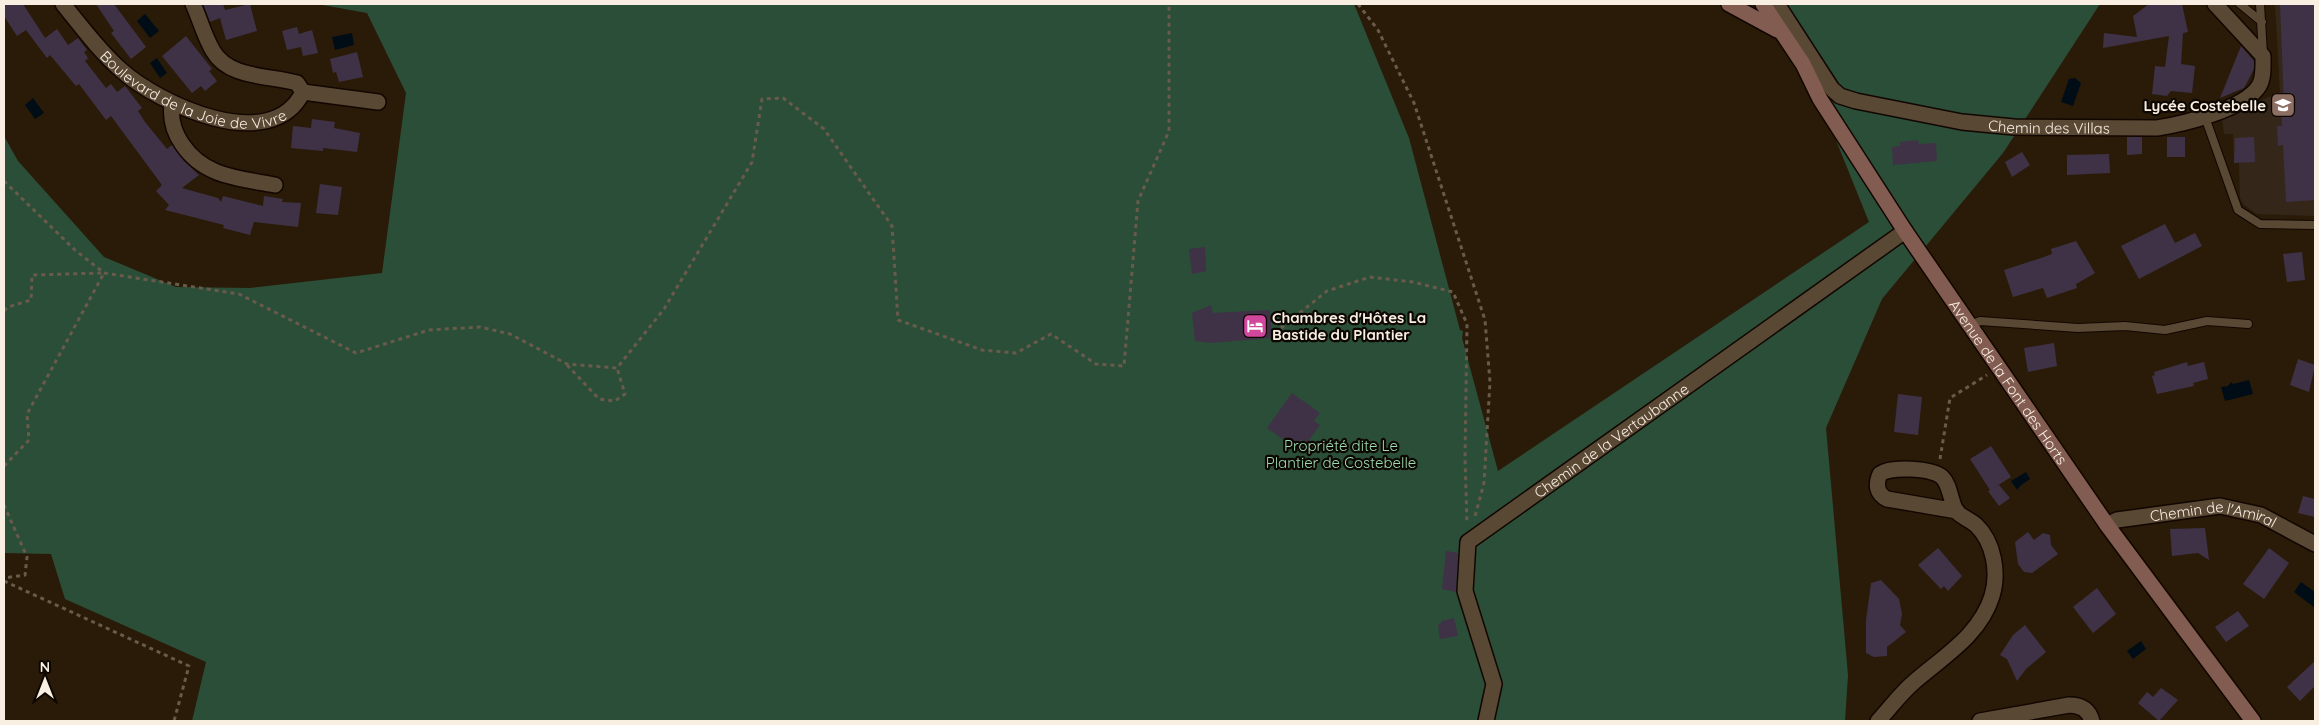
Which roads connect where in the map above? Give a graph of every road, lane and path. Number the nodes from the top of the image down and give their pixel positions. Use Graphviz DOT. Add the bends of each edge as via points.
graph roads {
  1 [pos="63,4"];
  2 [pos="193,4"];
  3 [pos="1170,4"];
  4 [pos="1358,4"];
  5 [pos="1730,4"];
  6 [pos="1763,4"];
  7 [pos="1777,4"];
  8 [pos="2215,4"];
  9 [pos="2240,4"];
  10 [pos="2260,4"];
  11 [pos="2262,22"];
  12 [pos="1780,32"];
  13 [pos="2263,56"];
  14 [pos="303,92"];
  15 [pos="378,102"];
  16 [pos="172,104"];
  17 [pos="2204,117"];
  18 [pos="4,181"];
  19 [pos="275,185"];
  20 [pos="2315,225"];
  21 [pos="1905,232"];
  22 [pos="104,273"];
  23 [pos="4,311"];
  24 [pos="2248,324"];
  25 [pos="1971,325"];
  26 [pos="1281,328"];
  27 [pos="567,364"];
  28 [pos="617,368"];
  29 [pos="1999,368"];
  30 [pos="4,466"];
  31 [pos="1937,475"];
  32 [pos="4,505"];
  33 [pos="1957,511"];
  34 [pos="2108,525"];
  35 [pos="1468,542"];
  36 [pos="2315,544"];
  37 [pos="4,579"];
  38 [pos="174,721"];
  39 [pos="1486,721"];
  40 [pos="1878,721"];
  41 [pos="1980,721"];
  42 [pos="2092,721"];
  43 [pos="2253,721"];
  1 -- 16 [label="street, Boulevard de la Joie de Vivre" via="120,69"];
  2 -- 14 [label="street, Boulevard de la Joie de Vivre" via="213,52 229,66 247,74 297,83"];
  3 -- 28 [label="path" via="1170,131 1138,201 1124,366 1096,364 1051,334 1016,354 982,350 898,320 892,226 824,129 783,98 762,99 752,162 664,309"];
  4 -- 35 [label="path" via="1378,30 1414,103 1485,320 1490,382 1484,484"];
  5 -- 12 [label="main road, Avenue de la Font des Horts"];
  6 -- 12 [label="main road, Avenue de la Font des Horts"];
  7 -- 17 [label="street, Chemin des Villas" via="1832,89 1840,96 1856,101 1962,122 2014,127 2157,128"];
  8 -- 13 [label="street"];
  9 -- 11 [label="lane"];
  10 -- 11 [label="lane"];
  11 -- 13 [label="lane"];
  12 -- 21 [label="main road, Avenue de la Font des Horts" via="1803,64 1820,99"];
  13 -- 17 [label="street, Chemin des Villas" via="2260,85 2251,96"];
  14 -- 15 [label="street"];
  14 -- 16 [label="street, Boulevard de la Joie de Vivre" via="297,104 286,112 254,123 233,123"];
  16 -- 19 [label="street" via="170,118 190,156 208,170"];
  17 -- 20 [label="lane" via="2238,210 2260,224"];
  18 -- 22 [label="path" via="74,250"];
  21 -- 25 [label="main road, Avenue de la Font des Horts"];
  21 -- 35 [label="street, Chemin de la Vertaubanne"];
  22 -- 23 [label="path" via="32,275 31,300"];
  22 -- 27 [label="path" via="239,294 356,354 428,330 480,327 510,334"];
  22 -- 30 [label="path" via="27,414 29,440"];
  24 -- 25 [label="lane" via="2207,321 2165,330 1980,321"];
  25 -- 29 [label="main road, Avenue de la Font des Horts"];
  26 -- 35 [label="path" via="1328,290 1370,277 1413,282 1454,292 1467,324 1465,458"];
  27 -- 28 [label="path"];
  27 -- 28 [label="path" via="599,399 615,401 625,394"];
  29 -- 31 [label="path" via="1950,398"];
  29 -- 34 [label="main road, Avenue de la Font des Horts"];
  31 -- 33 [label="street" via="1942,478"];
  31 -- 33 [label="street" via="1892,468 1880,474 1878,490 1887,499"];
  32 -- 37 [label="path" via="27,557 25,575"];
  33 -- 40 [label="street" via="1987,540 1995,567 1992,596 1980,623 1962,643 1912,684"];
  34 -- 36 [label="street, Chemin de l'Amiral" via="2117,520 2220,506 2261,515"];
  34 -- 43 [label="main road, Avenue de la Font des Horts"];
  35 -- 39 [label="street" via="1465,591 1494,684"];
  37 -- 38 [label="path" via="189,666"];
  41 -- 42 [label="street" via="2076,705 2085,709"];
}
